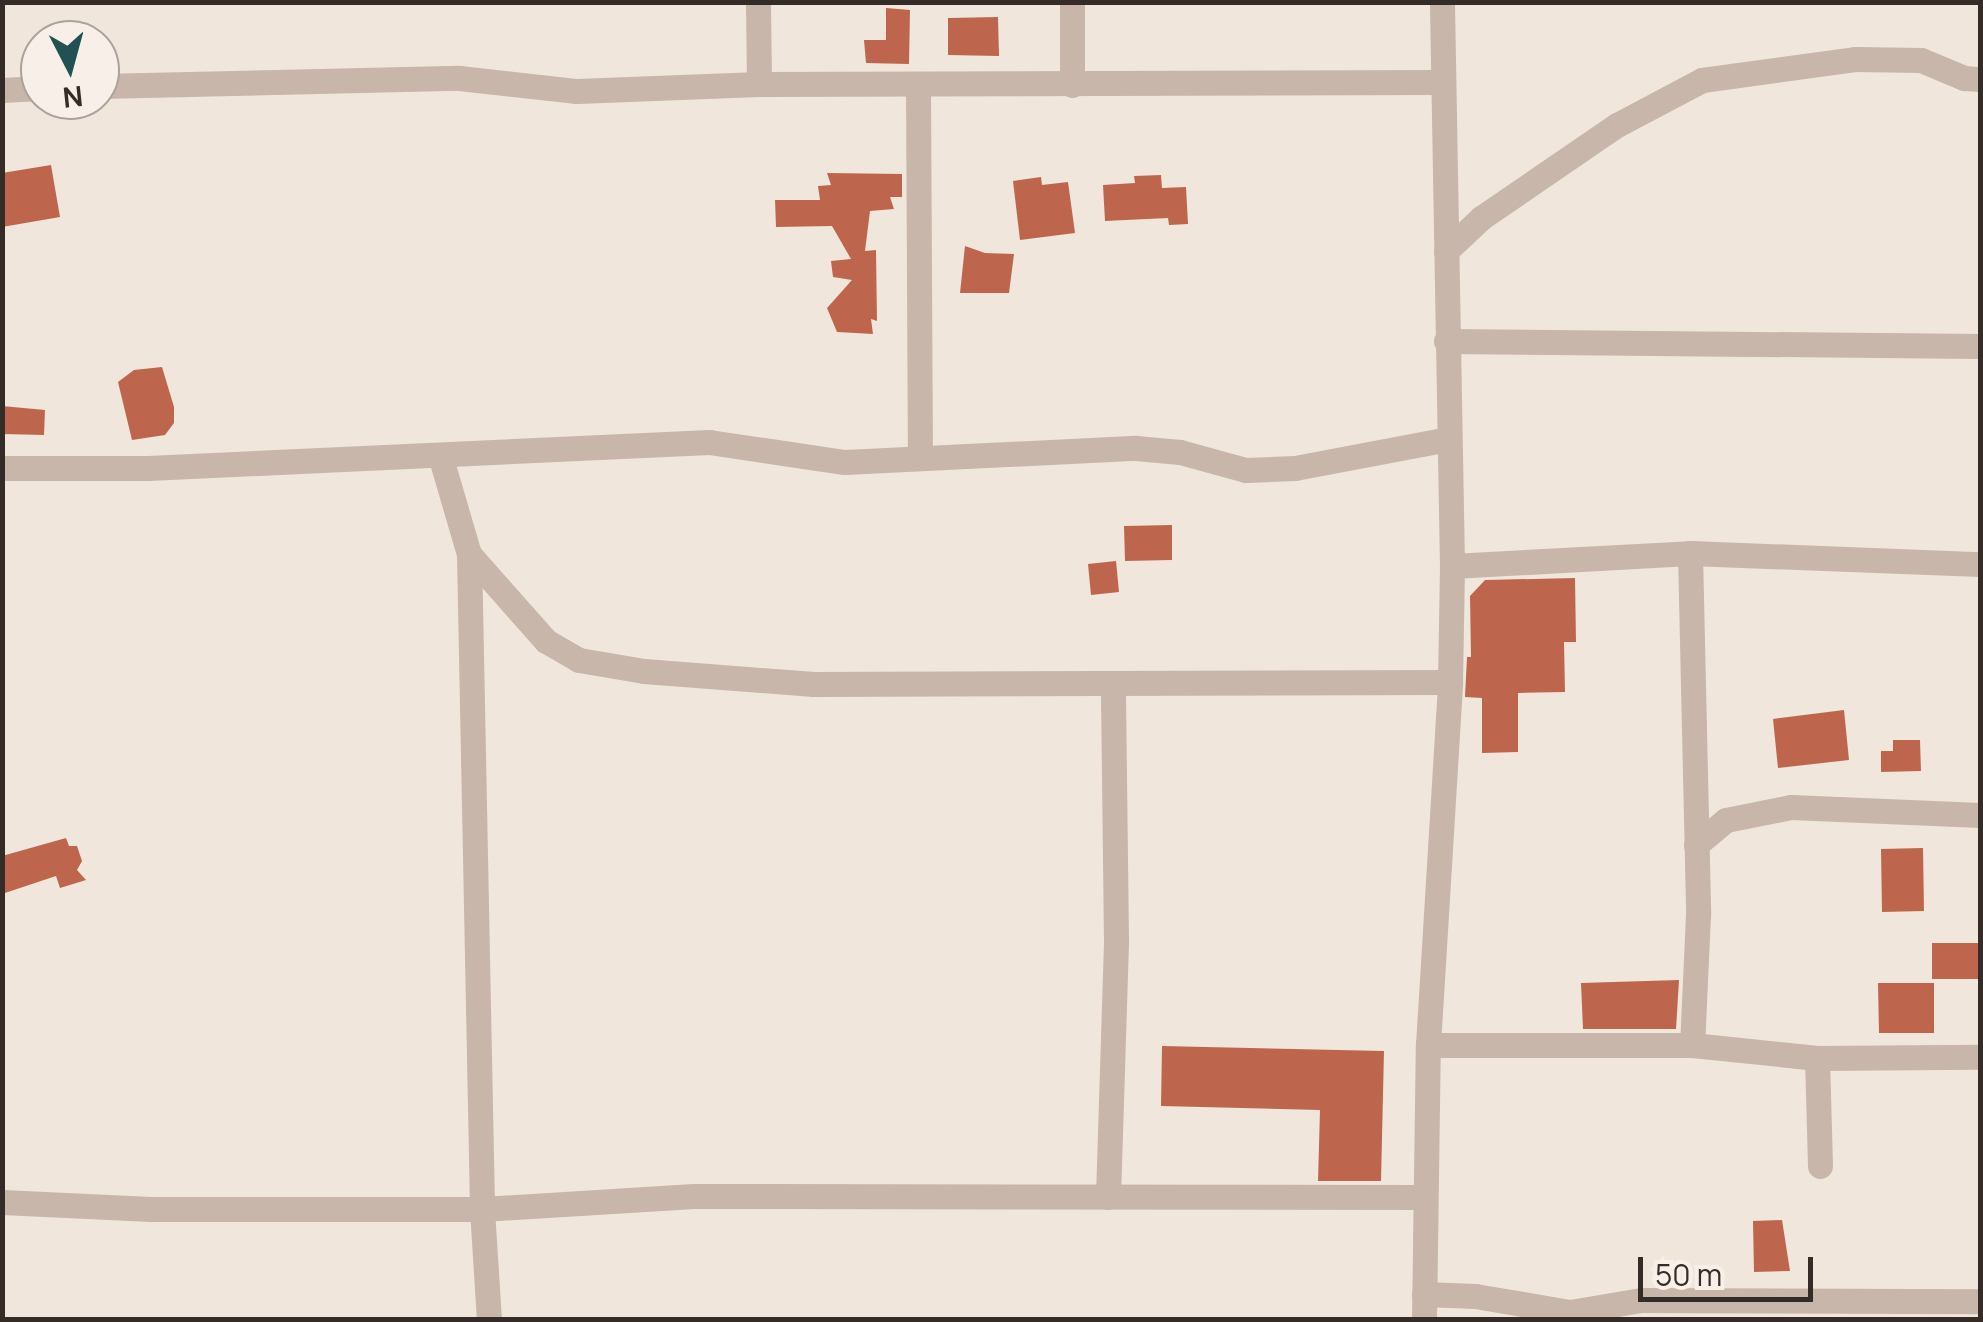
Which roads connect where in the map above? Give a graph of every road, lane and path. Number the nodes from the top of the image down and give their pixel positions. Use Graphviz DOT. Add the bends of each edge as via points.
graph roads {
  1 [pos="758,2"];
  2 [pos="1072,2"];
  3 [pos="1442,2"];
  4 [pos="1980,79"];
  5 [pos="1444,82"];
  6 [pos="759,84"];
  7 [pos="918,85"];
  8 [pos="1072,85"];
  9 [pos="120,86"];
  10 [pos="1446,251"];
  11 [pos="1446,341"];
  12 [pos="1980,346"];
  13 [pos="1448,439"];
  14 [pos="440,455"];
  15 [pos="920,458"];
  16 [pos="2,468"];
  17 [pos="1690,553"];
  18 [pos="469,554"];
  19 [pos="1980,564"];
  20 [pos="1452,566"];
  21 [pos="1450,682"];
  22 [pos="1114,685"];
  23 [pos="1980,815"];
  24 [pos="1696,845"];
  25 [pos="1428,1045"];
  26 [pos="1692,1045"];
  27 [pos="1980,1057"];
  28 [pos="1817,1058"];
  29 [pos="1820,1166"];
  30 [pos="1108,1197"];
  31 [pos="1425,1197"];
  32 [pos="2,1202"];
  33 [pos="482,1209"];
  34 [pos="1980,1300"];
  35 [pos="1424,1307"];
  36 [pos="489,1320"];
  1 -- 6 [label="street"];
  2 -- 8 [label="street"];
  3 -- 5 [label="street"];
  4 -- 10 [label="street" via="1921,60 1855,58 1702,80 1617,124 1481,218"];
  5 -- 8 [label="street"];
  5 -- 10 [label="street"];
  6 -- 7 [label="street"];
  6 -- 9 [label="street" via="577,91 441,78"];
  7 -- 8 [label="street"];
  7 -- 15 [label="street"];
  10 -- 11 [label="street"];
  11 -- 12 [label="street"];
  11 -- 13 [label="street"];
  13 -- 15 [label="street" via="1296,468 1246,470 1136,448"];
  13 -- 20 [label="street"];
  14 -- 15 [label="street" via="710,442 845,462"];
  14 -- 16 [label="street"];
  14 -- 18 [label="street"];
  17 -- 19 [label="street"];
  17 -- 20 [label="street"];
  17 -- 24 [label="street"];
  18 -- 22 [label="street" via="546,641 579,660 795,684"];
  18 -- 33 [label="street"];
  20 -- 21 [label="street"];
  21 -- 22 [label="street"];
  21 -- 25 [label="street"];
  22 -- 30 [label="street"];
  23 -- 24 [label="street" via="1791,807 1726,820"];
  24 -- 26 [label="street"];
  25 -- 26 [label="street"];
  25 -- 31 [label="street"];
  26 -- 28 [label="street"];
  27 -- 28 [label="street"];
  28 -- 29 [label="street"];
  30 -- 31 [label="street"];
  30 -- 33 [label="street" via="694,1196"];
  31 -- 35 [label="street"];
  32 -- 33 [label="street"];
  33 -- 36 [label="street"];
  34 -- 35 [label="street" via="1640,1300 1570,1312 1474,1296"];
}
